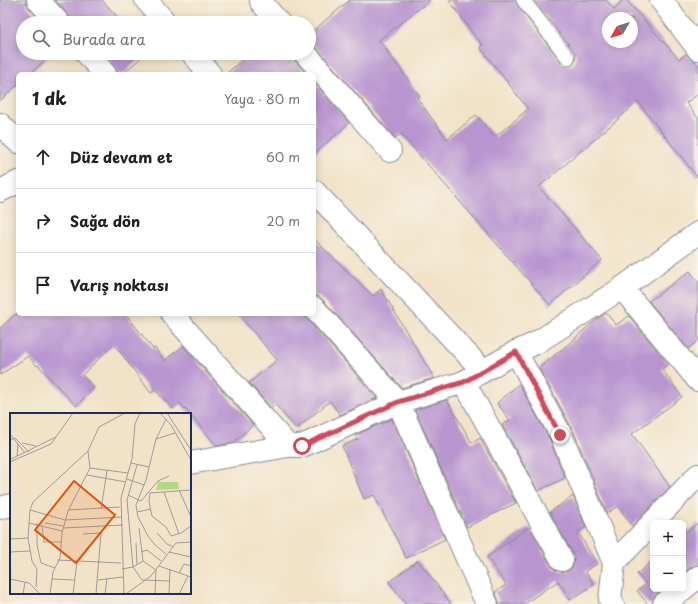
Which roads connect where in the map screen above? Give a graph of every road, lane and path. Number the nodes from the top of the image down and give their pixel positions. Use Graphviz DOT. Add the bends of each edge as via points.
graph roads {
  1 [pos="38,0"];
  2 [pos="146,0"];
  3 [pos="263,0"];
  4 [pos="523,0"];
  5 [pos="670,3"];
  6 [pos="53,16"];
  7 [pos="160,16"];
  8 [pos="273,16"];
  9 [pos="698,49"];
  10 [pos="568,58"];
  11 [pos="92,60"];
  12 [pos="198,60"];
  13 [pos="311,60"];
  14 [pos="103,72"];
  15 [pos="208,72"];
  16 [pos="0,124"];
  17 [pos="16,140"];
  18 [pos="390,151"];
  19 [pos="16,183"];
  20 [pos="0,191"];
  21 [pos="316,193"];
  22 [pos="698,233"];
  23 [pos="622,288"];
  24 [pos="316,310"];
  25 [pos="174,316"];
  26 [pos="516,352"];
  27 [pos="483,371"];
  28 [pos="698,380"];
  29 [pos="464,382"];
  30 [pos="398,402"];
  31 [pos="288,446"];
  32 [pos="191,463"];
  33 [pos="698,475"];
  34 [pos="10,505"];
  35 [pos="0,508"];
  36 [pos="562,560"];
  37 [pos="614,562"];
  38 [pos="698,577"];
  39 [pos="686,587"];
  40 [pos="679,592"];
  41 [pos="487,604"];
  42 [pos="613,604"];
  43 [pos="664,604"];
  1 -- 6 [label="street"];
  2 -- 7 [label="street"];
  3 -- 8 [label="street" via="261,2"];
  4 -- 10 [label="lane"];
  5 -- 9 [label="street"];
  11 -- 14 [label="street"];
  12 -- 15 [label="street"];
  13 -- 18 [label="street"];
  16 -- 17 [label="street"];
  19 -- 20 [label="street"];
  21 -- 27 [label="street"];
  22 -- 23 [label="street"];
  23 -- 26 [label="street" via="536,343"];
  23 -- 28 [label="street"];
  24 -- 30 [label="street"];
  25 -- 31 [label="street"];
  26 -- 27 [label="street"];
  26 -- 37 [label="street" via="560,435"];
  27 -- 29 [label="street"];
  29 -- 30 [label="street"];
  29 -- 36 [label="street"];
  30 -- 31 [label="street" via="302,446"];
  30 -- 41 [label="street"];
  31 -- 32 [label="street"];
  33 -- 37 [label="street"];
  34 -- 35 [label="street"];
  37 -- 42 [label="street" via="610,600"];
  38 -- 39 [label="street"];
  40 -- 43 [label="street"];
}
